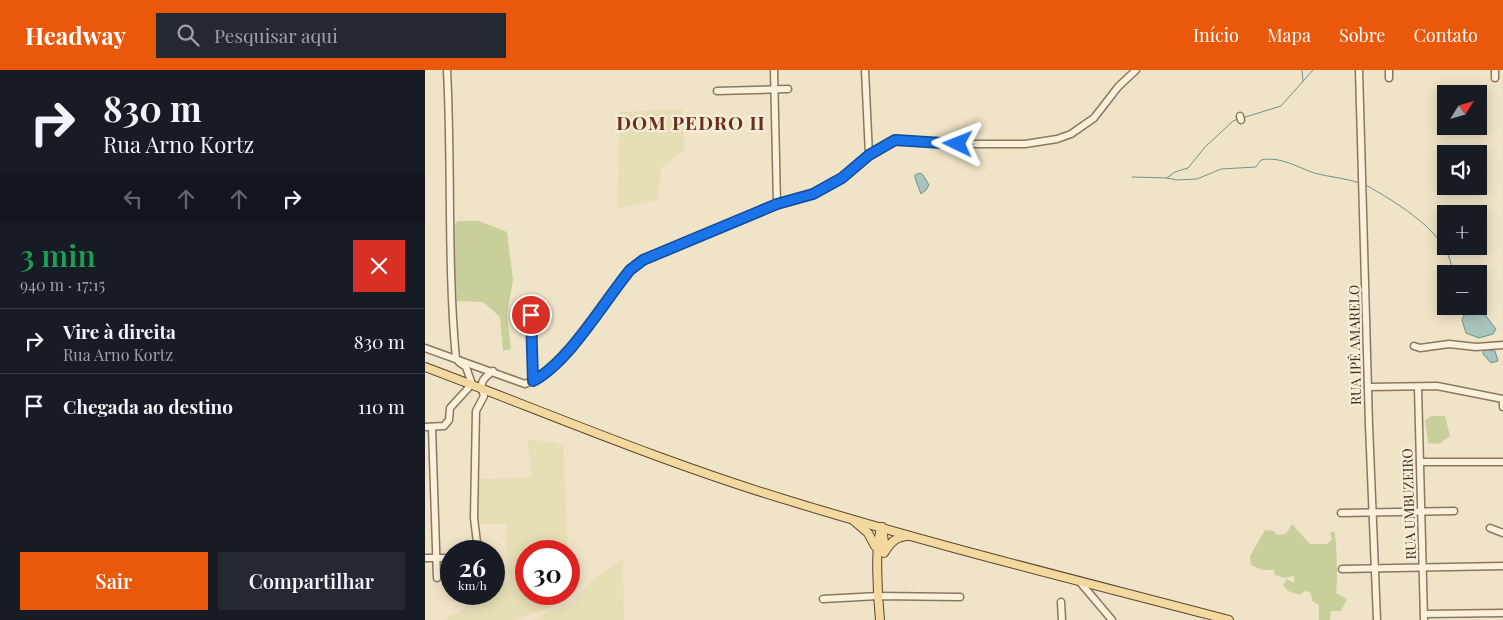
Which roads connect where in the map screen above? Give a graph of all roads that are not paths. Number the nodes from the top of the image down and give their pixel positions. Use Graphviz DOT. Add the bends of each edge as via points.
graph roads {
  1 [pos="447,70"];
  2 [pos="774,70"];
  3 [pos="865,70"];
  4 [pos="1137,70"];
  5 [pos="1359,70"];
  6 [pos="1389,70"];
  7 [pos="1495,70"];
  8 [pos="1389,78"];
  9 [pos="1495,78"];
  10 [pos="788,88"];
  11 [pos="774,89"];
  12 [pos="717,91"];
  13 [pos="869,155"];
  14 [pos="777,204"];
  15 [pos="531,315"];
  16 [pos="1503,345"];
  17 [pos="1414,346"];
  18 [pos="425,348"];
  19 [pos="456,359"];
  20 [pos="425,366"];
  21 [pos="493,371"];
  22 [pos="533,381"];
  23 [pos="472,384"];
  24 [pos="1368,386"];
  25 [pos="481,387"];
  26 [pos="1418,387"];
  27 [pos="1503,400"];
  28 [pos="1503,407"];
  29 [pos="428,428"];
  30 [pos="1420,462"];
  31 [pos="1503,462"];
  32 [pos="1421,510"];
  33 [pos="1454,511"];
  34 [pos="1374,512"];
  35 [pos="1341,513"];
  36 [pos="846,516"];
  37 [pos="882,527"];
  38 [pos="1490,528"];
  39 [pos="1503,533"];
  40 [pos="914,536"];
  41 [pos="477,540"];
  42 [pos="876,548"];
  43 [pos="884,553"];
  44 [pos="425,558"];
  45 [pos="436,558"];
  46 [pos="440,558"];
  47 [pos="879,562"];
  48 [pos="1503,566"];
  49 [pos="1424,567"];
  50 [pos="1376,568"];
  51 [pos="1342,569"];
  52 [pos="437,578"];
  53 [pos="1079,581"];
  54 [pos="879,596"];
  55 [pos="960,597"];
  56 [pos="823,599"];
  57 [pos="1061,602"];
  58 [pos="1503,613"];
  59 [pos="1107,616"];
  60 [pos="1424,617"];
  61 [pos="880,620"];
  62 [pos="1062,620"];
  63 [pos="1111,620"];
  64 [pos="1229,620"];
  65 [pos="1377,620"];
  1 -- 19 [label="street" via="449,224"];
  2 -- 11 [label="street"];
  3 -- 13 [label="street"];
  4 -- 13 [label="street" via="1118,87 1095,118 1057,139 1025,144 895,140"];
  5 -- 24 [label="street, RUA IPÊ AMARELO"];
  6 -- 8 [label="street"];
  7 -- 9 [label="street"];
  10 -- 11 [label="street"];
  11 -- 12 [label="street"];
  11 -- 14 [label="street"];
  13 -- 14 [label="street" via="842,178 813,194"];
  14 -- 22 [label="street" via="643,260 630,270 563,358"];
  15 -- 22 [label="street"];
  16 -- 17 [label="street"];
  18 -- 19 [label="street"];
  19 -- 21 [label="street"];
  19 -- 23 [label="street" via="466,367"];
  20 -- 23 [label="main road"];
  21 -- 22 [label="street" via="525,384"];
  21 -- 25 [label="street" via="483,379"];
  23 -- 25 [label="main road"];
  23 -- 29 [label="street" via="450,408 449,420 444,426"];
  24 -- 26 [label="street"];
  24 -- 34 [label="street, RUA IPÊ AMARELO"];
  25 -- 36 [label="main road" via="669,460 787,500"];
  25 -- 41 [label="street" via="484,396 476,411 474,482"];
  26 -- 27 [label="street" via="1437,386"];
  26 -- 30 [label="street, RUA UMBUZEIRO"];
  27 -- 28 [label="street"];
  29 -- 45 [label="street"];
  30 -- 31 [label="street"];
  30 -- 32 [label="street, RUA UMBUZEIRO"];
  32 -- 33 [label="street"];
  32 -- 34 [label="street"];
  32 -- 49 [label="street, RUA UMBUZEIRO"];
  34 -- 35 [label="street"];
  34 -- 50 [label="street, RUA IPÊ AMARELO"];
  36 -- 37 [label="main road"];
  36 -- 42 [label="main road" via="868,533"];
  37 -- 40 [label="main road"];
  37 -- 42 [label="main road"];
  37 -- 43 [label="main road"];
  38 -- 39 [label="street"];
  40 -- 43 [label="main road" via="897,538"];
  40 -- 53 [label="main road"];
  42 -- 47 [label="main road"];
  43 -- 47 [label="main road"];
  44 -- 45 [label="street"];
  45 -- 46 [label="street"];
  45 -- 52 [label="street"];
  47 -- 54 [label="main road"];
  48 -- 49 [label="street"];
  49 -- 50 [label="street"];
  49 -- 60 [label="street, RUA UMBUZEIRO"];
  50 -- 51 [label="street"];
  50 -- 65 [label="street, RUA IPÊ AMARELO"];
  53 -- 59 [label="street"];
  53 -- 64 [label="main road"];
  54 -- 55 [label="street"];
  54 -- 56 [label="street"];
  54 -- 61 [label="main road"];
  57 -- 62 [label="street"];
  58 -- 60 [label="street"];
  59 -- 63 [label="street"];
}
